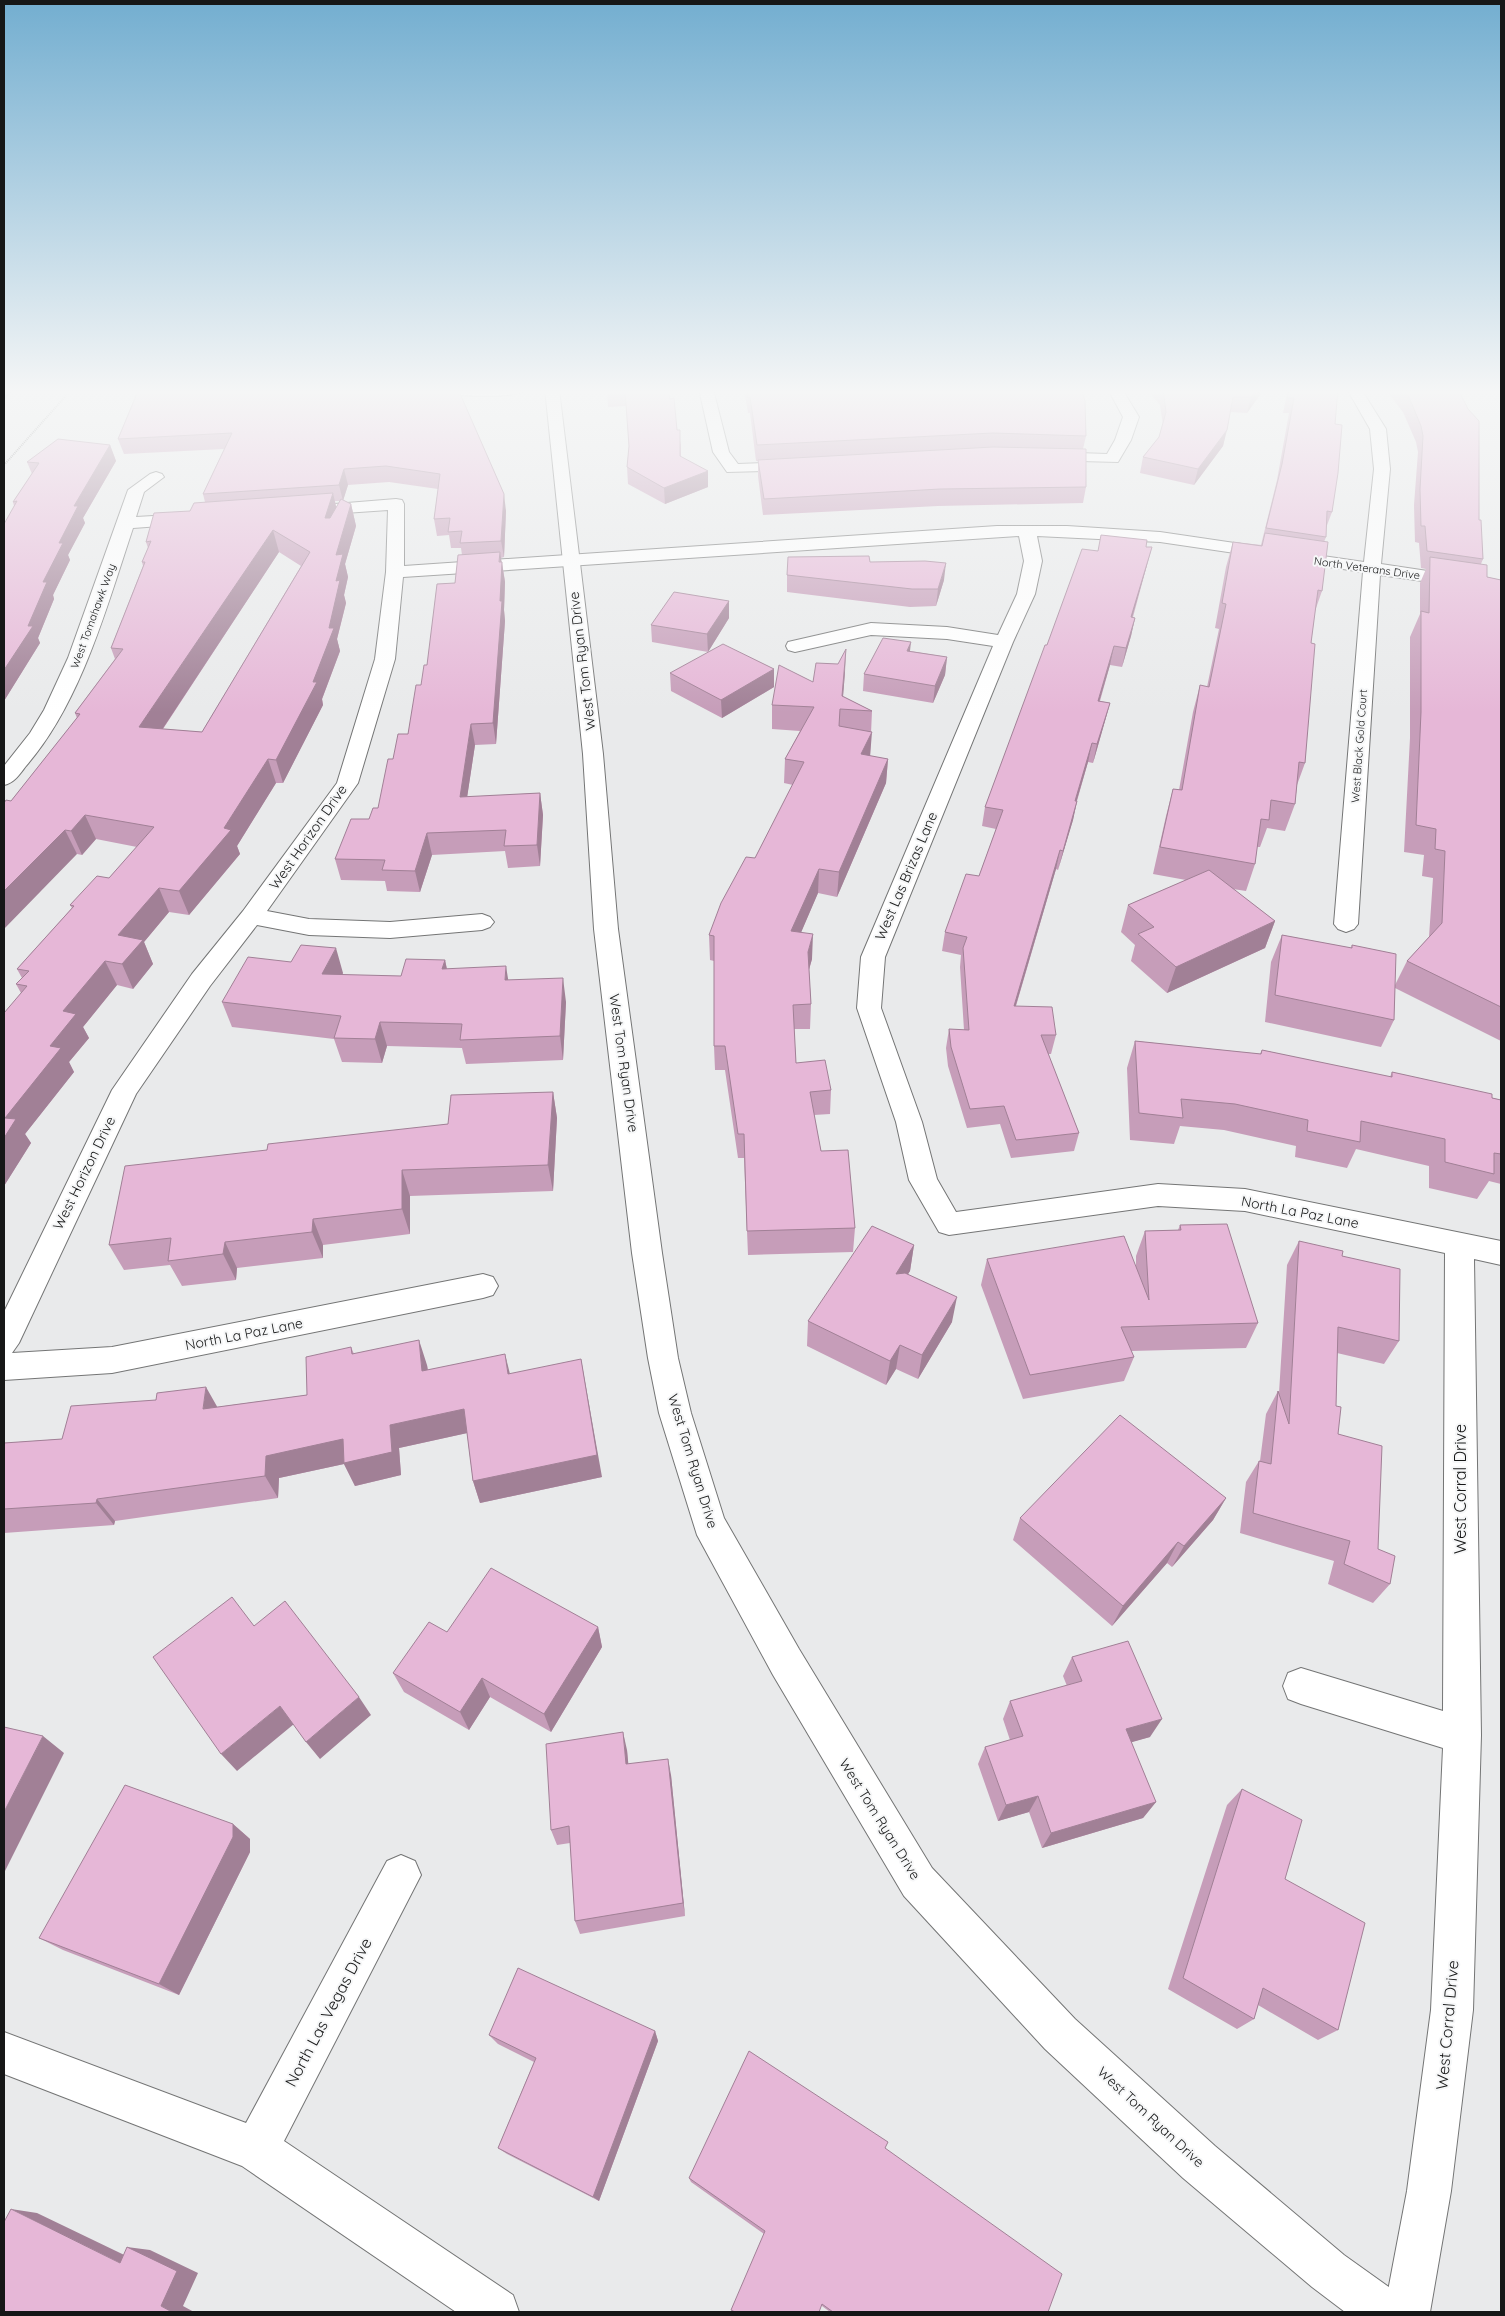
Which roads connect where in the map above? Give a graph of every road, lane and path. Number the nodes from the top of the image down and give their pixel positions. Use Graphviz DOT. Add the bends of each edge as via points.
graph roads {
  1 [pos="134,497"];
  2 [pos="564,497"];
  3 [pos="1379,497"];
  4 [pos="297,511"];
  5 [pos="207,518"];
  6 [pos="128,523"];
  7 [pos="1027,531"];
  8 [pos="571,559"];
  9 [pos="1373,569"];
  10 [pos="395,572"];
  11 [pos="1501,587"];
  12 [pos="1004,642"];
  13 [pos="795,646"];
  14 [pos="4,779"];
  15 [pos="251,916"];
  16 [pos="482,922"];
  17 [pos="1346,924"];
  18 [pos="949,1224"];
  19 [pos="1459,1243"];
  20 [pos="1501,1253"];
  21 [pos="483,1286"];
  22 [pos="4,1343"];
  23 [pos="4,1367"];
  24 [pos="1301,1686"];
  25 [pos="1462,1734"];
  26 [pos="401,1875"];
  27 [pos="4,2053"];
  28 [pos="256,2149"];
  29 [pos="496,2312"];
  30 [pos="1382,2312"];
  31 [pos="1407,2312"];
  1 -- 6 [label="street, West Tomahawk Way"];
  2 -- 8 [label="street, West Tom Ryan Drive"];
  3 -- 9 [label="street, West Black Gold Court"];
  4 -- 10 [label="street, West Horizon Drive" via="396,504"];
  5 -- 6 [label="street"];
  6 -- 14 [label="street, West Tomahawk Way" via="79,659 49,719"];
  7 -- 8 [label="street, North Veterans Drive"];
  7 -- 9 [label="street, North Veterans Drive" via="1160,538"];
  7 -- 12 [label="street, West Las Brizas Lane" via="1033,561 1026,594"];
  8 -- 10 [label="street, North Veterans Drive"];
  8 -- 30 [label="street, West Tom Ryan Drive" via="593,754 606,929 647,1253 675,1413 710,1524 786,1662 918,1882 1060,2034 1198,2162"];
  9 -- 11 [label="street, North Veterans Drive"];
  9 -- 17 [label="street, West Black Gold Court"];
  10 -- 15 [label="street, West Horizon Drive" via="385,659 347,783"];
  12 -- 13 [label="street" via="947,633 871,629"];
  12 -- 18 [label="street, West Las Brizas Lane" via="873,957 869,1008 909,1122 923,1180"];
  15 -- 16 [label="street" via="308,927 390,930"];
  15 -- 22 [label="street, West Horizon Drive" via="201,980 125,1090"];
  18 -- 19 [label="street, North La Paz Lane" via="1158,1195 1246,1200"];
  19 -- 20 [label="street, North La Paz Lane"];
  19 -- 25 [label="street, West Corral Drive"];
  21 -- 23 [label="street, North La Paz Lane" via="112,1360"];
  24 -- 25 [label="street"];
  25 -- 31 [label="street, West Corral Drive" via="1452,2010 1429,2191"];
  26 -- 28 [label="street, North Las Vegas Drive"];
  27 -- 28 [label="street"];
  28 -- 29 [label="street"];
}
